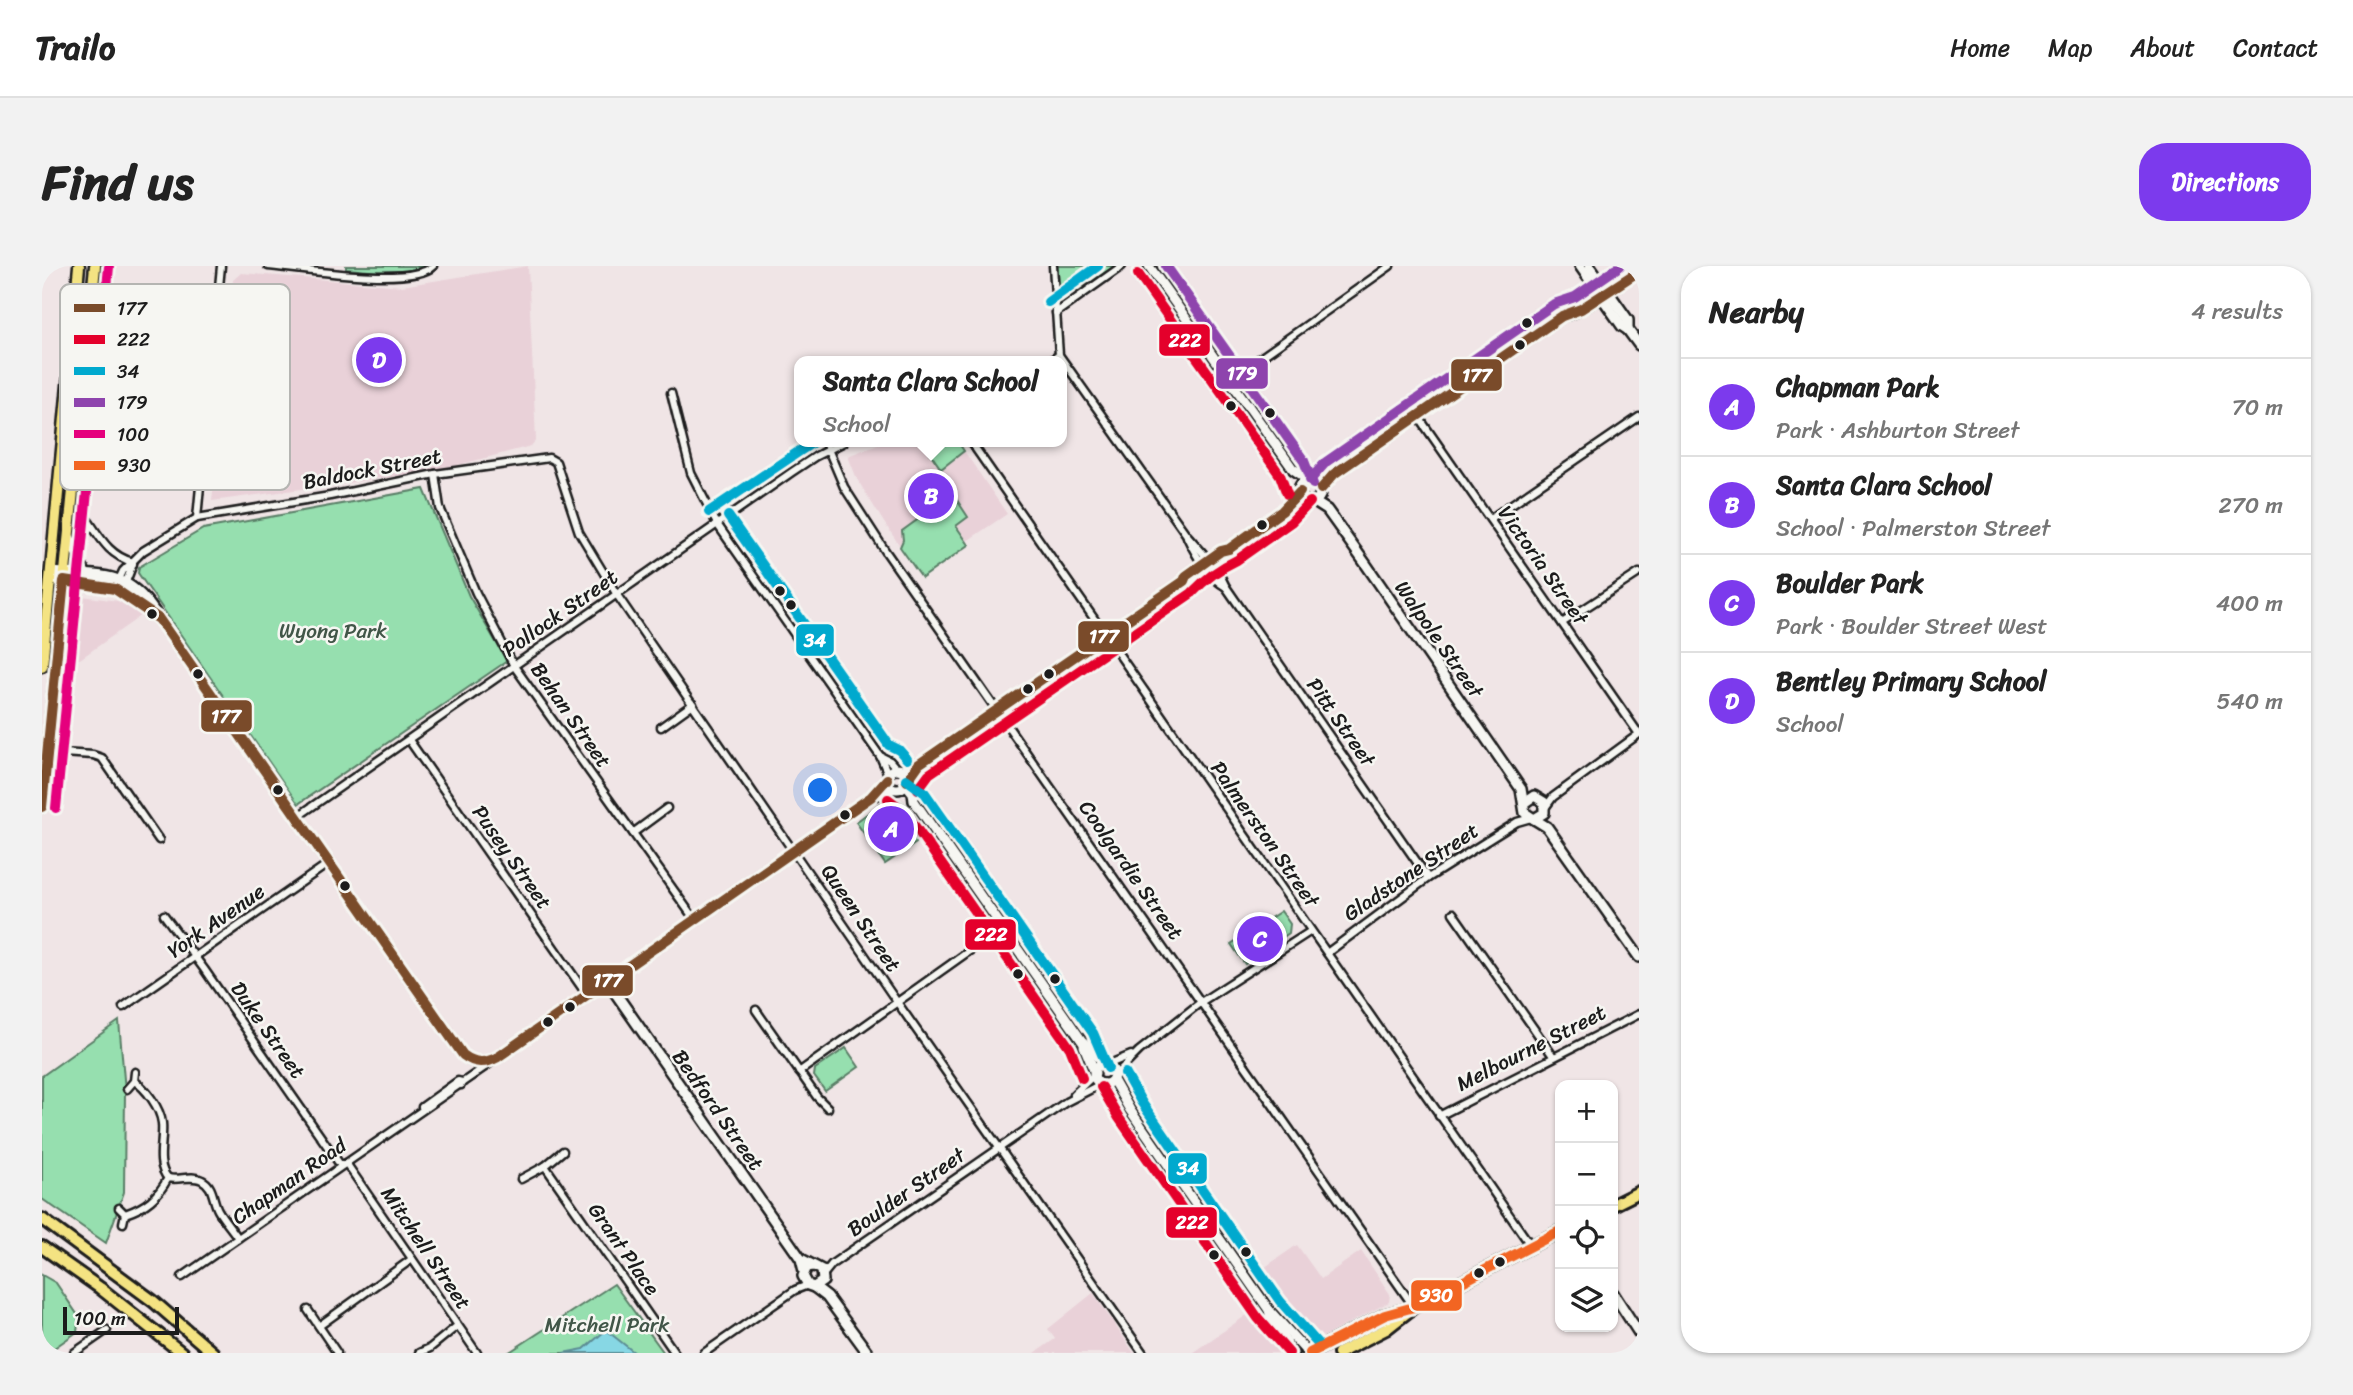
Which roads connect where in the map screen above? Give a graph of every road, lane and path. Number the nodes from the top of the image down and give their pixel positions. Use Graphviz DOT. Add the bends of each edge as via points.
graph roads {
  1 [pos="79,266"];
  2 [pos="95,266"];
  3 [pos="221,266"];
  4 [pos="268,266"];
  5 [pos="433,266"];
  6 [pos="1053,266"];
  7 [pos="1122,266"];
  8 [pos="1149,266"];
  9 [pos="1390,266"];
  10 [pos="1580,266"];
  11 [pos="1590,266"];
  12 [pos="1629,266"];
  13 [pos="1639,271"];
  14 [pos="77,284"];
  15 [pos="93,284"];
  16 [pos="219,284"];
  17 [pos="1602,289"];
  18 [pos="1056,313"];
  19 [pos="1639,345"];
  20 [pos="1059,355"];
  21 [pos="1067,366"];
  22 [pos="1229,380"];
  23 [pos="671,393"];
  24 [pos="1418,416"];
  25 [pos="1639,417"];
  26 [pos="823,447"];
  27 [pos="827,447"];
  28 [pos="974,447"];
  29 [pos="549,458"];
  30 [pos="1293,469"];
  31 [pos="435,474"];
  32 [pos="1334,474"];
  33 [pos="60,476"];
  34 [pos="1311,480"];
  35 [pos="73,490"];
  36 [pos="200,490"];
  37 [pos="1321,491"];
  38 [pos="1304,496"];
  39 [pos="1326,510"];
  40 [pos="197,518"];
  41 [pos="1490,519"];
  42 [pos="88,520"];
  43 [pos="717,524"];
  44 [pos="69,536"];
  45 [pos="133,562"];
  46 [pos="1208,563"];
  47 [pos="85,573"];
  48 [pos="1639,573"];
  49 [pos="51,576"];
  50 [pos="64,577"];
  51 [pos="121,586"];
  52 [pos="617,595"];
  53 [pos="1562,623"];
  54 [pos="1105,634"];
  55 [pos="42,666"];
  56 [pos="514,666"];
  57 [pos="693,704"];
  58 [pos="997,710"];
  59 [pos="661,727"];
  60 [pos="1639,734"];
  61 [pos="409,740"];
  62 [pos="47,752"];
  63 [pos="919,764"];
  64 [pos="894,778"];
  65 [pos="906,782"];
  66 [pos="1521,789"];
  67 [pos="1537,797"];
  68 [pos="1553,797"];
  69 [pos="914,801"];
  70 [pos="1524,806"];
  71 [pos="42,807"];
  72 [pos="667,808"];
  73 [pos="1544,811"];
  74 [pos="297,817"];
  75 [pos="1533,818"];
  76 [pos="1517,822"];
  77 [pos="1547,827"];
  78 [pos="633,834"];
  79 [pos="159,840"];
  80 [pos="794,850"];
  81 [pos="330,863"];
  82 [pos="1429,878"];
  83 [pos="1452,913"];
  84 [pos="164,915"];
  85 [pos="695,920"];
  86 [pos="1003,927"];
  87 [pos="1311,931"];
  88 [pos="1326,953"];
  89 [pos="196,957"];
  90 [pos="1639,957"];
  91 [pos="607,981"];
  92 [pos="587,995"];
  93 [pos="897,1002"];
  94 [pos="1202,1002"];
  95 [pos="122,1007"];
  96 [pos="756,1010"];
  97 [pos="1639,1014"];
  98 [pos="1082,1041"];
  99 [pos="1139,1051"];
  100 [pos="1553,1056"];
  101 [pos="498,1057"];
  102 [pos="1106,1064"];
  103 [pos="135,1072"];
  104 [pos="799,1072"];
  105 [pos="1094,1074"];
  106 [pos="1113,1078"];
  107 [pos="134,1081"];
  108 [pos="1102,1084"];
  109 [pos="127,1089"];
  110 [pos="1066,1102"];
  111 [pos="828,1108"];
  112 [pos="1130,1110"];
  113 [pos="1439,1116"];
  114 [pos="999,1149"];
  115 [pos="563,1151"];
  116 [pos="344,1164"];
  117 [pos="545,1166"];
  118 [pos="168,1178"];
  119 [pos="521,1179"];
  120 [pos="1639,1192"];
  121 [pos="1618,1202"];
  122 [pos="119,1208"];
  123 [pos="125,1214"];
  124 [pos="42,1219"];
  125 [pos="123,1223"];
  126 [pos="1555,1234"];
  127 [pos="239,1237"];
  128 [pos="1531,1246"];
  129 [pos="42,1247"];
  130 [pos="412,1259"];
  131 [pos="814,1273"];
  132 [pos="182,1277"];
  133 [pos="811,1286"];
  134 [pos="795,1290"];
  135 [pos="827,1297"];
  136 [pos="1618,1300"];
  137 [pos="153,1301"];
  138 [pos="1414,1307"];
  139 [pos="308,1310"];
  140 [pos="1269,1310"];
  141 [pos="319,1326"];
  142 [pos="457,1326"];
  143 [pos="1637,1328"];
  144 [pos="107,1330"];
  145 [pos="74,1353"];
  146 [pos="182,1353"];
  147 [pos="212,1353"];
  148 [pos="221,1353"];
  149 [pos="337,1353"];
  150 [pos="419,1353"];
  151 [pos="477,1353"];
  152 [pos="675,1353"];
  153 [pos="704,1353"];
  154 [pos="868,1353"];
  155 [pos="1143,1353"];
  156 [pos="1293,1353"];
  157 [pos="1309,1353"];
  158 [pos="1339,1353"];
  1 -- 14 [label="main road"];
  2 -- 15 [label="main road"];
  3 -- 16 [label="street"];
  4 -- 5 [label="street" via="387,277 418,274"];
  6 -- 18 [label="street"];
  7 -- 18 [label="street"];
  8 -- 22 [label="street"];
  9 -- 22 [label="street"];
  10 -- 17 [label="street"];
  11 -- 17 [label="street"];
  12 -- 17 [label="street"];
  13 -- 17 [label="street"];
  17 -- 19 [label="street" via="1622,326"];
  17 -- 24 [label="street" via="1574,314 1562,316"];
  18 -- 20 [label="street"];
  21 -- 46 [label="street, Pitt Street"];
  22 -- 30 [label="street"];
  23 -- 43 [label="street" via="691,474"];
  24 -- 32 [label="street"];
  24 -- 41 [label="street, Victoria Street"];
  25 -- 41 [label="street"];
  26 -- 43 [label="street, Pollock Street"];
  27 -- 58 [label="street, Coolgardie Street" via="844,487 886,552"];
  28 -- 54 [label="street, Palmerston Street"];
  29 -- 31 [label="street, Baldock Street"];
  29 -- 52 [label="street, Queen Street" via="556,462 579,532"];
  30 -- 34 [label="street"];
  30 -- 38 [label="street"];
  31 -- 40 [label="street, Baldock Street"];
  31 -- 56 [label="street, Behan Street" via="440,508"];
  32 -- 34 [label="street"];
  32 -- 37 [label="street"];
  33 -- 49 [label="main road"];
  34 -- 37 [label="street"];
  34 -- 38 [label="street" via="1303,483"];
  35 -- 44 [label="main road"];
  36 -- 40 [label="street"];
  37 -- 38 [label="street"];
  37 -- 39 [label="street, Walpole Street"];
  38 -- 39 [label="street, Walpole Street"];
  38 -- 46 [label="street, Chapman Road"];
  39 -- 66 [label="street, Walpole Street"];
  40 -- 45 [label="street, Baldock Street"];
  41 -- 53 [label="street, Victoria Street"];
  42 -- 45 [label="street" via="112,553"];
  43 -- 52 [label="street, Pollock Street"];
  43 -- 64 [label="street" via="880,756 890,761"];
  44 -- 47 [label="street"];
  44 -- 50 [label="main road"];
  45 -- 51 [label="street, Baldock Street" via="123,571"];
  46 -- 54 [label="street, Chapman Road"];
  46 -- 82 [label="street, Pitt Street"];
  47 -- 50 [label="street"];
  47 -- 51 [label="street"];
  48 -- 53 [label="street"];
  49 -- 50 [label="street"];
  49 -- 55 [label="main road"];
  50 -- 51 [label="street"];
  50 -- 62 [label="main road"];
  51 -- 74 [label="street" via="147,599"];
  52 -- 56 [label="street, Pollock Street"];
  52 -- 57 [label="street, Queen Street"];
  53 -- 60 [label="street, Victoria Street"];
  54 -- 58 [label="street, Chapman Road"];
  54 -- 87 [label="street, Palmerston Street"];
  56 -- 61 [label="street, Pollock Street"];
  56 -- 78 [label="street, Behan Street"];
  57 -- 59 [label="street"];
  57 -- 80 [label="street, Queen Street"];
  58 -- 63 [label="street, Chapman Road"];
  58 -- 94 [label="street, Coolgardie Street"];
  60 -- 68 [label="street"];
  61 -- 74 [label="street, Pollock Street"];
  61 -- 92 [label="street, Pusey Street"];
  62 -- 71 [label="main road"];
  62 -- 79 [label="street" via="102,758"];
  63 -- 64 [label="street, Chapman Road"];
  63 -- 65 [label="street, Chapman Road"];
  64 -- 65 [label="street"];
  64 -- 69 [label="street"];
  64 -- 80 [label="street, Chapman Road"];
  65 -- 69 [label="street"];
  66 -- 67 [label="street, Walpole Street"];
  66 -- 70 [label="street, Walpole Street"];
  67 -- 68 [label="street"];
  67 -- 70 [label="street"];
  67 -- 73 [label="street"];
  68 -- 73 [label="street"];
  69 -- 86 [label="street"];
  70 -- 75 [label="street"];
  70 -- 76 [label="street"];
  72 -- 78 [label="street"];
  73 -- 75 [label="street"];
  73 -- 77 [label="street"];
  74 -- 81 [label="street"];
  75 -- 76 [label="street, Gladstone Street"];
  75 -- 77 [label="street"];
  76 -- 82 [label="street, Gladstone Street"];
  77 -- 90 [label="street"];
  78 -- 85 [label="street, Behan Street"];
  80 -- 85 [label="street, Chapman Road"];
  80 -- 93 [label="street, Queen Street"];
  81 -- 89 [label="street, York Avenue"];
  81 -- 101 [label="street" via="463,1055 482,1063"];
  82 -- 88 [label="street, Gladstone Street"];
  83 -- 100 [label="street"];
  84 -- 89 [label="street, Duke Street"];
  85 -- 91 [label="street, Chapman Road"];
  86 -- 93 [label="street"];
  86 -- 98 [label="street"];
  87 -- 88 [label="street, Palmerston Street"];
  87 -- 94 [label="street"];
  88 -- 113 [label="street, Palmerston Street"];
  89 -- 95 [label="street, York Avenue"];
  89 -- 116 [label="street, Duke Street"];
  91 -- 92 [label="street, Chapman Road"];
  91 -- 131 [label="street, Bedford Street"];
  92 -- 101 [label="street, Chapman Road"];
  93 -- 104 [label="street"];
  93 -- 114 [label="street, Queen Street"];
  94 -- 99 [label="street"];
  94 -- 138 [label="street, Coolgardie Street"];
  96 -- 104 [label="street"];
  97 -- 100 [label="street, Melbourne Street"];
  98 -- 102 [label="street"];
  98 -- 105 [label="street"];
  99 -- 102 [label="street"];
  99 -- 106 [label="street"];
  100 -- 113 [label="street, Melbourne Street"];
  101 -- 116 [label="street, Chapman Road"];
  102 -- 105 [label="street"];
  102 -- 106 [label="street" via="1113,1069"];
  103 -- 107 [label="street"];
  104 -- 111 [label="street"];
  105 -- 108 [label="street"];
  105 -- 110 [label="street"];
  106 -- 108 [label="street"];
  106 -- 112 [label="street"];
  107 -- 109 [label="street"];
  107 -- 118 [label="street" via="160,1115 162,1167"];
  108 -- 110 [label="street"];
  108 -- 112 [label="street"];
  110 -- 114 [label="street, Boulder Street"];
  112 -- 140 [label="street"];
  113 -- 128 [label="street, Palmerston Street"];
  114 -- 131 [label="street, Boulder Street"];
  114 -- 155 [label="street, Queen Street"];
  115 -- 117 [label="street"];
  116 -- 127 [label="street, Chapman Road"];
  116 -- 130 [label="street, Mitchell Street"];
  117 -- 119 [label="street"];
  117 -- 152 [label="street, Grant Place"];
  118 -- 123 [label="street" via="158,1196"];
  118 -- 127 [label="street" via="202,1180"];
  120 -- 121 [label="highway"];
  122 -- 123 [label="street"];
  123 -- 125 [label="street"];
  124 -- 137 [label="highway"];
  126 -- 128 [label="highway"];
  127 -- 132 [label="street, Chapman Road"];
  128 -- 138 [label="highway"];
  129 -- 146 [label="highway"];
  130 -- 141 [label="street"];
  130 -- 142 [label="street, Mitchell Street"];
  131 -- 133 [label="street"];
  131 -- 133 [label="street"];
  131 -- 134 [label="street"];
  131 -- 135 [label="street"];
  133 -- 134 [label="street"];
  133 -- 135 [label="street"];
  134 -- 153 [label="street"];
  135 -- 154 [label="street"];
  136 -- 143 [label="street"];
  137 -- 147 [label="highway"];
  137 -- 148 [label="highway"];
  138 -- 157 [label="highway" via="1385,1315"];
  138 -- 158 [label="highway" via="1386,1329"];
  139 -- 141 [label="street"];
  140 -- 156 [label="street"];
  140 -- 157 [label="street"];
  141 -- 149 [label="street"];
  142 -- 150 [label="street"];
  142 -- 151 [label="street, Mitchell Street"];
  144 -- 145 [label="street"];
}
